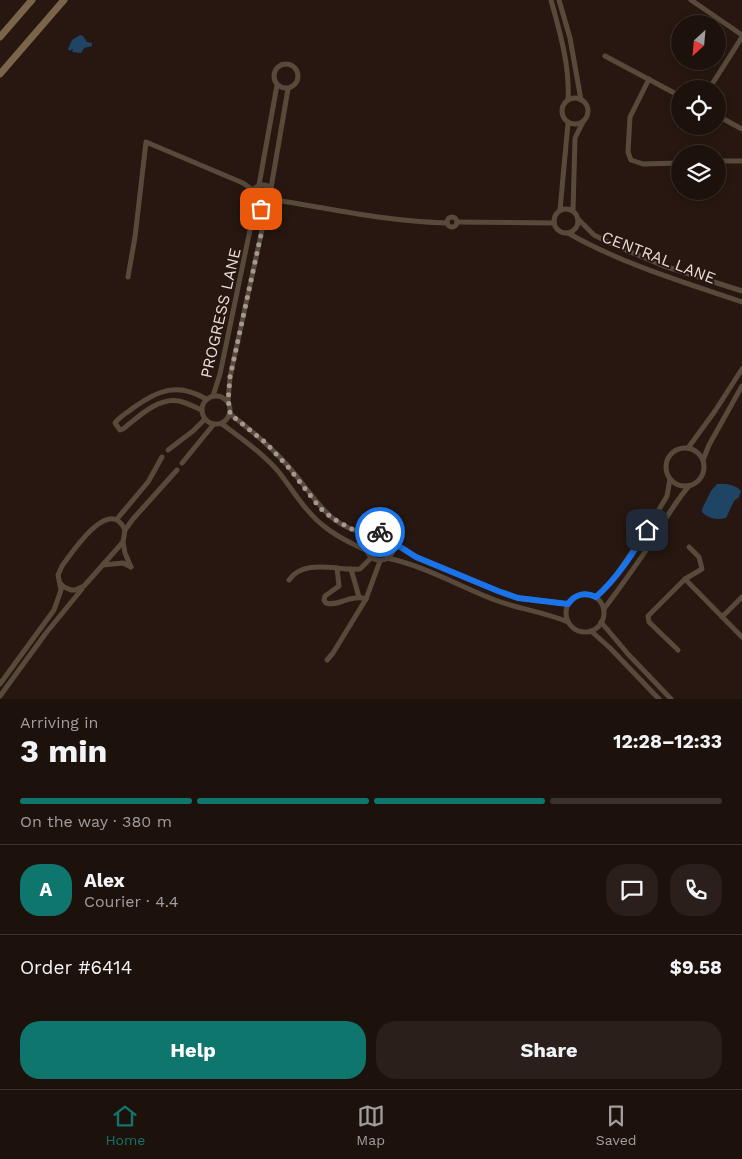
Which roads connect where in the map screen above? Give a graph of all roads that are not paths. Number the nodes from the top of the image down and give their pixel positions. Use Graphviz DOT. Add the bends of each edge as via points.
graph roads {
  1 [pos="32,0"];
  2 [pos="64,0"];
  3 [pos="551,0"];
  4 [pos="559,0"];
  5 [pos="691,0"];
  6 [pos="742,36"];
  7 [pos="0,37"];
  8 [pos="605,56"];
  9 [pos="0,74"];
  10 [pos="649,79"];
  11 [pos="715,80"];
  12 [pos="277,85"];
  13 [pos="288,89"];
  14 [pos="671,91"];
  15 [pos="568,100"];
  16 [pos="582,100"];
  17 [pos="726,120"];
  18 [pos="583,122"];
  19 [pos="568,123"];
  20 [pos="742,129"];
  21 [pos="742,160"];
  22 [pos="726,161"];
  23 [pos="671,163"];
  24 [pos="259,186"];
  25 [pos="271,188"];
  26 [pos="254,190"];
  27 [pos="275,200"];
  28 [pos="255,206"];
  29 [pos="268,208"];
  30 [pos="560,210"];
  31 [pos="573,211"];
  32 [pos="578,219"];
  33 [pos="554,223"];
  34 [pos="568,233"];
  35 [pos="128,277"];
  36 [pos="742,291"];
  37 [pos="742,302"];
  38 [pos="742,368"];
  39 [pos="742,386"];
  40 [pos="213,396"];
  41 [pos="206,399"];
  42 [pos="228,402"];
  43 [pos="202,410"];
  44 [pos="230,414"];
  45 [pos="205,419"];
  46 [pos="214,424"];
  47 [pos="222,424"];
  48 [pos="688,448"];
  49 [pos="168,450"];
  50 [pos="162,457"];
  51 [pos="703,460"];
  52 [pos="182,463"];
  53 [pos="177,470"];
  54 [pos="670,479"];
  55 [pos="689,486"];
  56 [pos="117,519"];
  57 [pos="125,530"];
  58 [pos="372,534"];
  59 [pos="123,542"];
  60 [pos="394,543"];
  61 [pos="689,547"];
  62 [pos="365,550"];
  63 [pos="371,558"];
  64 [pos="387,558"];
  65 [pos="380,561"];
  66 [pos="103,565"];
  67 [pos="337,568"];
  68 [pos="351,569"];
  69 [pos="685,579"];
  70 [pos="288,580"];
  71 [pos="60,583"];
  72 [pos="84,586"];
  73 [pos="359,597"];
  74 [pos="596,597"];
  75 [pos="742,597"];
  76 [pos="366,599"];
  77 [pos="568,604"];
  78 [pos="604,609"];
  79 [pos="722,617"];
  80 [pos="568,622"];
  81 [pos="601,622"];
  82 [pos="591,631"];
  83 [pos="742,637"];
  84 [pos="678,650"];
  85 [pos="326,660"];
  86 [pos="0,684"];
  87 [pos="0,696"];
  88 [pos="659,699"];
  89 [pos="671,699"];
  1 -- 7 [label="main road"];
  2 -- 9 [label="main road"];
  3 -- 15 [label="street" via="566,61"];
  4 -- 16 [label="street"];
  5 -- 6 [label="street"];
  6 -- 11 [label="street"];
  8 -- 10 [label="street"];
  10 -- 14 [label="street"];
  10 -- 23 [label="street" via="630,117 630,157 634,162 643,164"];
  12 -- 13 [label="street"];
  12 -- 13 [label="street" via="274,80 276,69 290,65 298,72 298,78"];
  12 -- 24 [label="street"];
  13 -- 25 [label="street"];
  15 -- 16 [label="street"];
  15 -- 19 [label="street" via="562,113"];
  16 -- 18 [label="street" via="588,112"];
  17 -- 20 [label="street"];
  18 -- 19 [label="street"];
  18 -- 31 [label="street" via="575,138"];
  19 -- 30 [label="street"];
  21 -- 22 [label="street"];
  24 -- 25 [label="street"];
  24 -- 26 [label="street"];
  25 -- 27 [label="street"];
  26 -- 28 [label="street" via="251,196"];
  26 -- 35 [label="street" via="146,142"];
  27 -- 29 [label="street"];
  27 -- 33 [label="street" via="416,222 448,223 452,217 457,222"];
  28 -- 29 [label="street"];
  28 -- 40 [label="street, PROGRESS LANE"];
  29 -- 42 [label="street, PROGRESS LANE" via="230,377"];
  30 -- 31 [label="street"];
  30 -- 33 [label="street" via="554,216"];
  31 -- 32 [label="street, CENTRAL LANE"];
  32 -- 34 [label="street" via="576,227"];
  32 -- 36 [label="street, CENTRAL LANE" via="594,235 614,245 664,266"];
  33 -- 34 [label="street, CENTRAL LANE" via="558,230"];
  34 -- 37 [label="street, CENTRAL LANE" via="650,271"];
  38 -- 48 [label="street"];
  39 -- 51 [label="street"];
  40 -- 41 [label="street"];
  40 -- 42 [label="street"];
  41 -- 43 [label="street"];
  41 -- 43 [label="street" via="195,392 180,389 164,391 148,398 115,423 120,430 123,429 157,405 171,402 178,401"];
  42 -- 44 [label="street"];
  43 -- 45 [label="street"];
  44 -- 47 [label="street"];
  44 -- 58 [label="street" via="266,443 320,508 346,527"];
  45 -- 46 [label="street"];
  45 -- 49 [label="street"];
  46 -- 47 [label="street"];
  46 -- 52 [label="street"];
  47 -- 62 [label="street" via="277,470 324,527"];
  48 -- 51 [label="street" via="695,450"];
  48 -- 54 [label="street" via="676,450 668,458 666,468"];
  50 -- 56 [label="street" via="148,482"];
  51 -- 55 [label="street" via="703,473"];
  53 -- 57 [label="street"];
  54 -- 55 [label="street"];
  54 -- 74 [label="street" via="667,496 647,530 614,580"];
  55 -- 78 [label="street"];
  56 -- 57 [label="street"];
  56 -- 71 [label="street" via="101,521 85,538 62,566 58,575"];
  57 -- 59 [label="street"];
  58 -- 60 [label="street" via="385,533"];
  58 -- 62 [label="street" via="366,540"];
  59 -- 66 [label="street"];
  59 -- 66 [label="street" via="131,567 123,563"];
  60 -- 64 [label="street"];
  60 -- 77 [label="street" via="416,557 498,591 518,598"];
  61 -- 69 [label="street" via="699,557 702,568"];
  62 -- 63 [label="street"];
  63 -- 65 [label="street"];
  63 -- 68 [label="street" via="363,567"];
  64 -- 65 [label="street"];
  64 -- 80 [label="street" via="412,565 494,600"];
  65 -- 76 [label="street"];
  66 -- 72 [label="street"];
  67 -- 68 [label="street"];
  67 -- 70 [label="street" via="305,569 293,573"];
  67 -- 73 [label="street" via="339,586 326,596 326,603"];
  68 -- 73 [label="street"];
  69 -- 79 [label="street"];
  69 -- 84 [label="street" via="648,616 649,622"];
  71 -- 72 [label="street" via="71,590"];
  71 -- 86 [label="street" via="54,610"];
  72 -- 87 [label="street"];
  73 -- 76 [label="street"];
  74 -- 77 [label="street" via="580,594"];
  74 -- 78 [label="street"];
  75 -- 79 [label="street"];
  76 -- 85 [label="street"];
  77 -- 80 [label="street"];
  78 -- 81 [label="street"];
  79 -- 83 [label="street"];
  80 -- 82 [label="street" via="578,630"];
  81 -- 82 [label="street"];
  81 -- 89 [label="street"];
  82 -- 88 [label="street"];
}
